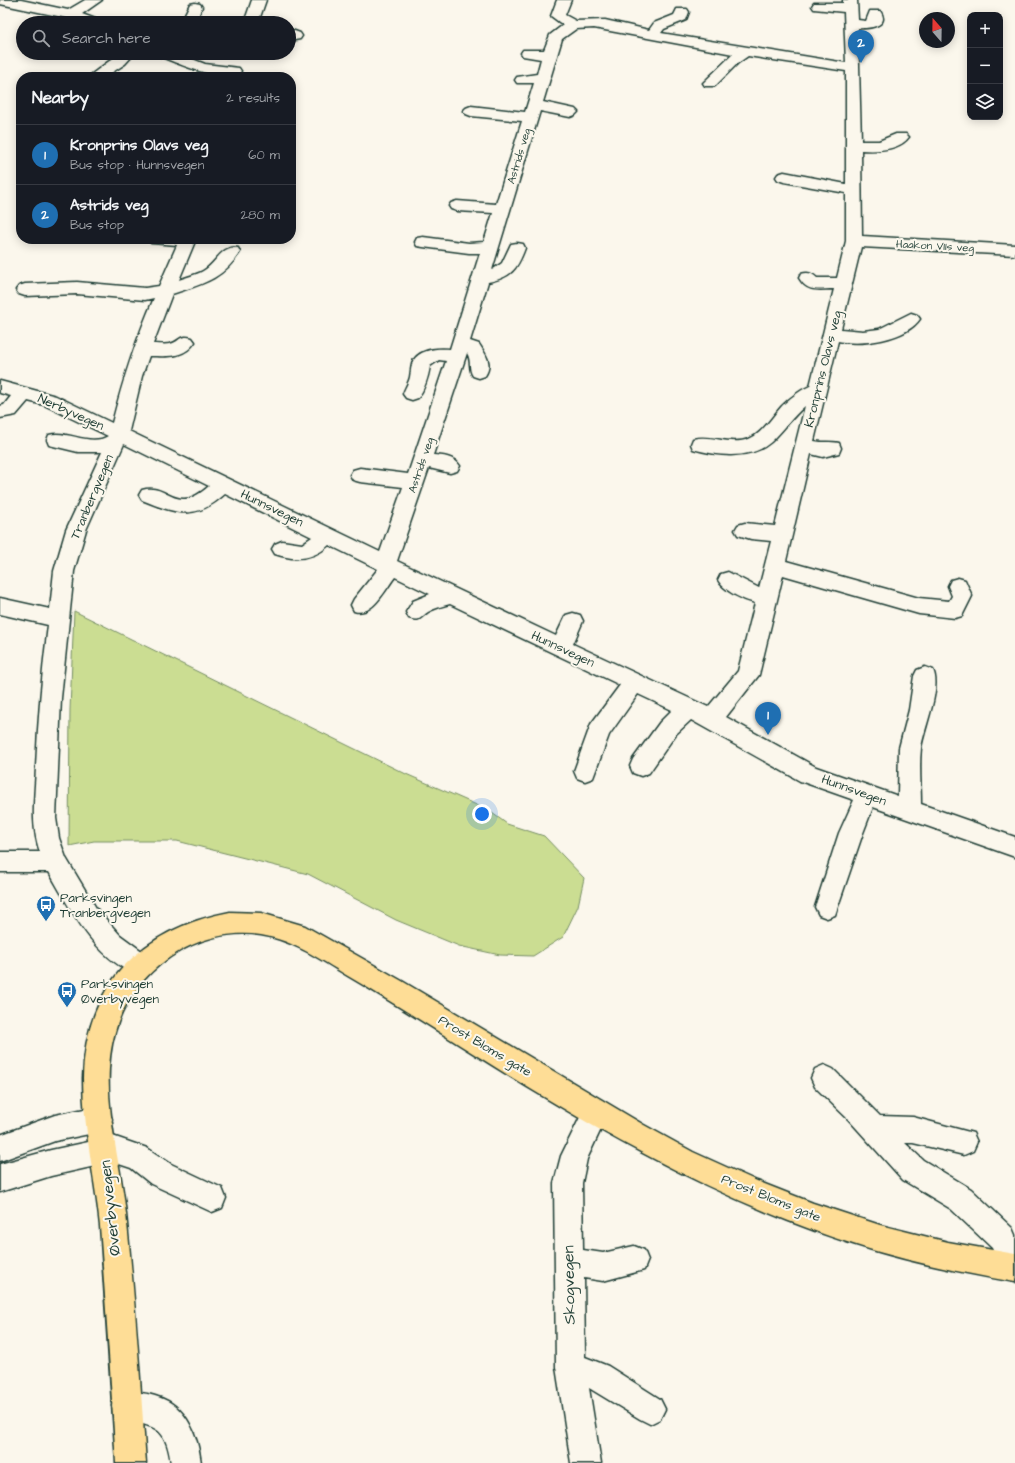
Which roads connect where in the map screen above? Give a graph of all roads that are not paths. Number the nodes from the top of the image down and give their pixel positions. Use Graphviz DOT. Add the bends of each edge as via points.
graph roads {
  1 [pos="95,0"];
  2 [pos="259,0"];
  3 [pos="564,0"];
  4 [pos="3,3"];
  5 [pos="548,6"];
  6 [pos="818,6"];
  7 [pos="196,7"];
  8 [pos="42,8"];
  9 [pos="851,10"];
  10 [pos="682,12"];
  11 [pos="875,14"];
  12 [pos="70,15"];
  13 [pos="30,16"];
  14 [pos="73,16"];
  15 [pos="193,16"];
  16 [pos="253,16"];
  17 [pos="558,16"];
  18 [pos="572,25"];
  19 [pos="652,35"];
  20 [pos="746,51"];
  21 [pos="528,53"];
  22 [pos="550,55"];
  23 [pos="121,60"];
  24 [pos="183,60"];
  25 [pos="853,68"];
  26 [pos="235,69"];
  27 [pos="103,72"];
  28 [pos="542,78"];
  29 [pos="522,80"];
  30 [pos="710,83"];
  31 [pos="471,111"];
  32 [pos="533,111"];
  33 [pos="570,112"];
  34 [pos="901,137"];
  35 [pos="854,145"];
  36 [pos="516,163"];
  37 [pos="533,165"];
  38 [pos="784,177"];
  39 [pos="854,190"];
  40 [pos="457,206"];
  41 [pos="502,209"];
  42 [pos="854,241"];
  43 [pos="423,242"];
  44 [pos="186,244"];
  45 [pos="490,247"];
  46 [pos="517,248"];
  47 [pos="1015,250"];
  48 [pos="232,252"];
  49 [pos="481,278"];
  50 [pos="807,278"];
  51 [pos="844,284"];
  52 [pos="26,290"];
  53 [pos="165,291"];
  54 [pos="912,319"];
  55 [pos="831,333"];
  56 [pos="186,342"];
  57 [pos="142,350"];
  58 [pos="459,350"];
  59 [pos="478,372"];
  60 [pos="0,387"];
  61 [pos="817,390"];
  62 [pos="24,393"];
  63 [pos="412,394"];
  64 [pos="0,412"];
  65 [pos="117,438"];
  66 [pos="56,440"];
  67 [pos="700,444"];
  68 [pos="803,445"];
  69 [pos="832,448"];
  70 [pos="422,461"];
  71 [pos="450,466"];
  72 [pos="360,475"];
  73 [pos="415,482"];
  74 [pos="223,484"];
  75 [pos="149,495"];
  76 [pos="745,530"];
  77 [pos="782,534"];
  78 [pos="326,535"];
  79 [pos="282,549"];
  80 [pos="774,565"];
  81 [pos="389,566"];
  82 [pos="728,580"];
  83 [pos="958,586"];
  84 [pos="450,595"];
  85 [pos="767,597"];
  86 [pos="361,605"];
  87 [pos="0,606"];
  88 [pos="416,612"];
  89 [pos="59,619"];
  90 [pos="573,621"];
  91 [pos="560,647"];
  92 [pos="925,676"];
  93 [pos="634,682"];
  94 [pos="689,708"];
  95 [pos="711,719"];
  96 [pos="641,766"];
  97 [pos="585,771"];
  98 [pos="867,795"];
  99 [pos="909,810"];
  100 [pos="1015,847"];
  101 [pos="0,862"];
  102 [pos="56,862"];
  103 [pos="827,907"];
  104 [pos="141,965"];
  105 [pos="824,1078"];
  106 [pos="596,1112"];
  107 [pos="99,1119"];
  108 [pos="874,1129"];
  109 [pos="964,1142"];
  110 [pos="0,1148"];
  111 [pos="104,1149"];
  112 [pos="0,1178"];
  113 [pos="212,1198"];
  114 [pos="634,1260"];
  115 [pos="568,1262"];
  116 [pos="1015,1266"];
  117 [pos="571,1368"];
  118 [pos="127,1406"];
  119 [pos="650,1409"];
  120 [pos="131,1463"];
  121 [pos="186,1463"];
  122 [pos="586,1463"];
  1 -- 12 [label="street"];
  2 -- 16 [label="street"];
  3 -- 17 [label="street"];
  4 -- 8 [label="street"];
  5 -- 17 [label="street" via="548,10"];
  6 -- 9 [label="street"];
  7 -- 15 [label="street"];
  8 -- 12 [label="street"];
  8 -- 13 [label="street"];
  9 -- 11 [label="street" via="868,25 875,22"];
  9 -- 25 [label="street, Kronprins Olavs veg"];
  10 -- 19 [label="street" via="681,17 659,26"];
  12 -- 14 [label="street"];
  17 -- 18 [label="street"];
  18 -- 19 [label="street" via="617,27"];
  18 -- 22 [label="street, Astrids veg" via="555,38"];
  19 -- 20 [label="street"];
  20 -- 25 [label="street"];
  20 -- 30 [label="street"];
  21 -- 22 [label="street"];
  22 -- 28 [label="street, Astrids veg"];
  23 -- 27 [label="street"];
  24 -- 26 [label="street" via="204,68"];
  25 -- 35 [label="street, Kronprins Olavs veg"];
  28 -- 29 [label="street"];
  28 -- 32 [label="street, Astrids veg"];
  31 -- 32 [label="street"];
  32 -- 33 [label="street"];
  32 -- 36 [label="street, Astrids veg"];
  34 -- 35 [label="street" via="894,143 880,146"];
  35 -- 39 [label="street, Kronprins Olavs veg"];
  36 -- 37 [label="street"];
  36 -- 41 [label="street, Astrids veg"];
  38 -- 39 [label="street"];
  39 -- 42 [label="street, Kronprins Olavs veg"];
  40 -- 41 [label="street"];
  41 -- 45 [label="street, Astrids veg"];
  42 -- 47 [label="street, Haakon VIIs veg"];
  42 -- 51 [label="street, Kronprins Olavs veg"];
  43 -- 45 [label="street" via="470,248"];
  44 -- 53 [label="street, Tranbergvegen"];
  45 -- 49 [label="street, Astrids veg"];
  46 -- 49 [label="street" via="510,267 499,275"];
  48 -- 53 [label="street" via="209,275"];
  49 -- 58 [label="street, Astrids veg"];
  50 -- 51 [label="street" via="812,284"];
  51 -- 55 [label="street, Kronprins Olavs veg"];
  52 -- 53 [label="street" via="77,288 145,294"];
  53 -- 57 [label="street, Tranbergvegen"];
  54 -- 55 [label="street" via="885,334 867,338 848,338"];
  55 -- 61 [label="street, Kronprins Olavs veg"];
  56 -- 57 [label="street" via="176,350"];
  57 -- 65 [label="street, Tranbergvegen"];
  58 -- 59 [label="street" via="472,348 480,360"];
  58 -- 63 [label="street" via="436,354 421,363 419,378"];
  58 -- 70 [label="street, Astrids veg" via="424,434"];
  60 -- 62 [label="street, Nerbyvegen"];
  61 -- 67 [label="street" via="795,404 764,438 752,445 732,449"];
  61 -- 68 [label="street, Kronprins Olavs veg"];
  62 -- 64 [label="street" via="10,410"];
  62 -- 65 [label="street, Nerbyvegen" via="50,400"];
  65 -- 66 [label="street" via="92,447"];
  65 -- 74 [label="street, Hunnsvegen"];
  65 -- 89 [label="street, Tranbergvegen" via="76,530 64,571"];
  68 -- 69 [label="street" via="823,450"];
  68 -- 77 [label="street, Kronprins Olavs veg"];
  70 -- 71 [label="street"];
  70 -- 73 [label="street, Astrids veg"];
  72 -- 73 [label="street"];
  73 -- 81 [label="street, Astrids veg"];
  74 -- 75 [label="street" via="195,507 172,505"];
  74 -- 78 [label="street, Hunnsvegen"];
  76 -- 77 [label="street"];
  77 -- 80 [label="street, Kronprins Olavs veg"];
  78 -- 79 [label="street" via="312,549 293,552"];
  78 -- 81 [label="street, Hunnsvegen"];
  80 -- 83 [label="street" via="919,606 955,610 962,596"];
  80 -- 85 [label="street, Kronprins Olavs veg"];
  81 -- 84 [label="street, Hunnsvegen"];
  81 -- 86 [label="street, Astrids veg"];
  82 -- 85 [label="street" via="750,594"];
  84 -- 88 [label="street" via="420,606"];
  84 -- 91 [label="street, Hunnsvegen"];
  85 -- 95 [label="street, Kronprins Olavs veg" via="748,675"];
  87 -- 89 [label="street"];
  89 -- 102 [label="street, Tranbergvegen" via="50,698 45,818 47,838"];
  90 -- 91 [label="street"];
  91 -- 93 [label="street, Hunnsvegen"];
  92 -- 99 [label="street" via="920,710 910,748"];
  93 -- 94 [label="street, Hunnsvegen"];
  93 -- 97 [label="street" via="599,731"];
  94 -- 95 [label="street, Hunnsvegen"];
  94 -- 96 [label="street" via="668,728"];
  95 -- 98 [label="street, Hunnsvegen" via="808,774"];
  98 -- 99 [label="street, Hunnsvegen"];
  98 -- 103 [label="street"];
  99 -- 100 [label="street, Hunnsvegen"];
  101 -- 102 [label="street"];
  102 -- 104 [label="street" via="87,916 111,944"];
  104 -- 106 [label="main road, Prost Bloms gate" via="165,946 198,929 234,923 276,926 320,947"];
  104 -- 107 [label="main road, Øverbyvegen" via="121,988 103,1029 97,1064"];
  105 -- 108 [label="street"];
  106 -- 115 [label="street, Skogvegen" via="574,1156 568,1183"];
  106 -- 116 [label="main road, Prost Bloms gate" via="684,1161 768,1199 856,1231 947,1256"];
  107 -- 110 [label="street" via="55,1128"];
  107 -- 111 [label="main road, Øverbyvegen"];
  108 -- 109 [label="street" via="913,1130"];
  108 -- 116 [label="street" via="913,1170 961,1199 1002,1238"];
  111 -- 112 [label="street"];
  111 -- 113 [label="street" via="138,1156 162,1174"];
  111 -- 118 [label="main road, Øverbyvegen" via="112,1211"];
  114 -- 115 [label="street" via="603,1267"];
  115 -- 117 [label="street, Skogvegen"];
  117 -- 119 [label="street" via="598,1376"];
  117 -- 122 [label="street, Skogvegen"];
  118 -- 120 [label="main road, Øverbyvegen"];
  118 -- 121 [label="street" via="157,1411 176,1427 184,1447"];
}
